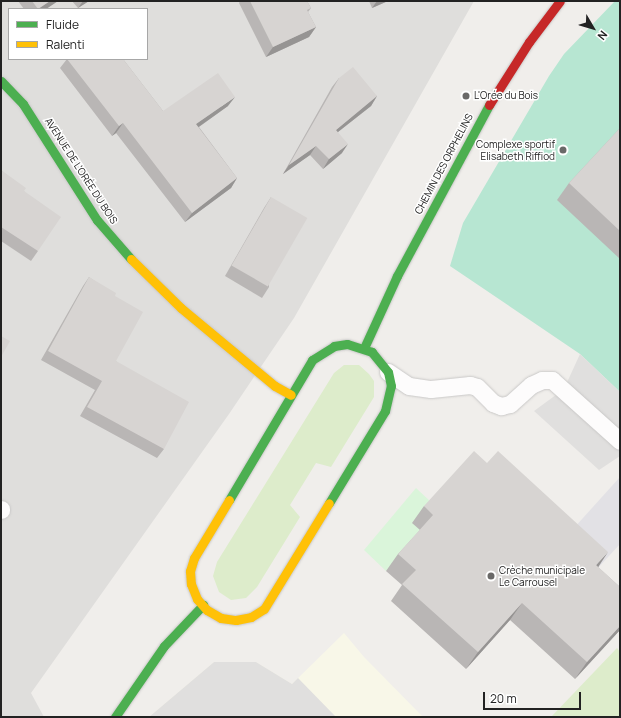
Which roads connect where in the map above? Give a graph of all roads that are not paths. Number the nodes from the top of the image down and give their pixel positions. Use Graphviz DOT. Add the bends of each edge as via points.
graph roads {
  1 [pos="560,1"];
  2 [pos="1,81"];
  3 [pos="364,348"];
  4 [pos="388,372"];
  5 [pos="291,395"];
  6 [pos="620,441"];
  7 [pos="203,605"];
  8 [pos="116,717"];
  1 -- 3 [label="street, CHEMIN DES ORPHELINS" via="529,42 479,121 397,276"];
  2 -- 5 [label="street, AVENUE DE L'ORÉE DU BOIS" via="23,104 97,220 131,259 181,308 275,386"];
  3 -- 4 [label="street" via="381,361"];
  3 -- 5 [label="street" via="347,344 322,352 312,360"];
  4 -- 6 [label="lane" via="409,386 431,389 470,385 477,387 493,403 501,406 510,404 531,385 542,380 552,380"];
  4 -- 7 [label="street" via="391,390 385,411 264,609 251,617 236,620 221,618"];
  5 -- 7 [label="street" via="194,558 191,584"];
  7 -- 8 [label="street" via="164,646"];
}
